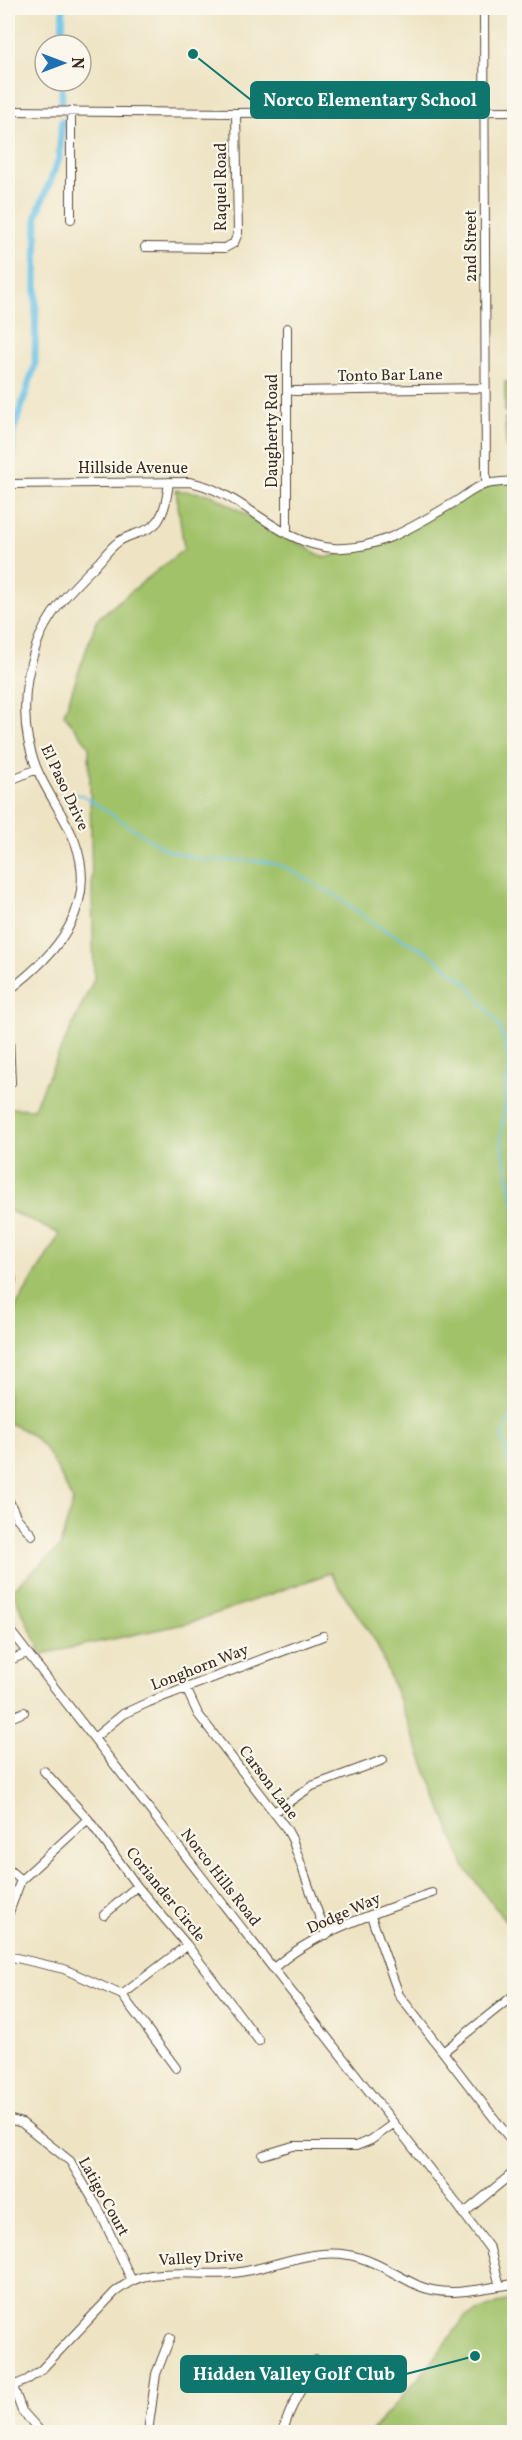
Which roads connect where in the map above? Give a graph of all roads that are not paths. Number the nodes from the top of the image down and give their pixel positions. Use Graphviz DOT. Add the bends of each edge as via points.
graph roads {
  1 [pos="484,8"];
  2 [pos="8,111"];
  3 [pos="71,111"];
  4 [pos="485,111"];
  5 [pos="514,111"];
  6 [pos="236,113"];
  7 [pos="71,219"];
  8 [pos="145,247"];
  9 [pos="287,328"];
  10 [pos="485,388"];
  11 [pos="294,391"];
  12 [pos="514,481"];
  13 [pos="169,482"];
  14 [pos="8,484"];
  15 [pos="486,484"];
  16 [pos="287,534"];
  17 [pos="37,769"];
  18 [pos="8,781"];
  19 [pos="8,991"];
  20 [pos="8,1015"];
  21 [pos="11,1083"];
  22 [pos="8,1259"];
  23 [pos="8,1299"];
  24 [pos="8,1499"];
  25 [pos="32,1535"];
  26 [pos="8,1628"];
  27 [pos="322,1636"];
  28 [pos="27,1653"];
  29 [pos="8,1661"];
  30 [pos="186,1688"];
  31 [pos="24,1712"];
  32 [pos="8,1719"];
  33 [pos="94,1738"];
  34 [pos="383,1760"];
  35 [pos="44,1771"];
  36 [pos="273,1812"];
  37 [pos="88,1819"];
  38 [pos="8,1869"];
  39 [pos="21,1880"];
  40 [pos="137,1886"];
  41 [pos="432,1893"];
  42 [pos="8,1915"];
  43 [pos="104,1915"];
  44 [pos="370,1916"];
  45 [pos="326,1935"];
  46 [pos="187,1945"];
  47 [pos="8,1956"];
  48 [pos="273,1969"];
  49 [pos="122,1995"];
  50 [pos="514,1995"];
  51 [pos="259,2041"];
  52 [pos="443,2052"];
  53 [pos="176,2068"];
  54 [pos="9,2119"];
  55 [pos="393,2124"];
  56 [pos="514,2144"];
  57 [pos="262,2155"];
  58 [pos="514,2172"];
  59 [pos="463,2214"];
  60 [pos="132,2281"];
  61 [pos="514,2284"];
  62 [pos="500,2286"];
  63 [pos="170,2338"];
  64 [pos="316,2360"];
  65 [pos="8,2373"];
  66 [pos="9,2388"];
  67 [pos="41,2433"];
  68 [pos="148,2433"];
  69 [pos="283,2433"];
  1 -- 4 [label="street, 2nd Street"];
  2 -- 3 [label="street"];
  3 -- 6 [label="street"];
  3 -- 7 [label="street"];
  4 -- 5 [label="street"];
  4 -- 6 [label="street"];
  4 -- 10 [label="street, 2nd Street"];
  6 -- 8 [label="street, Raquel Road" via="238,233 234,243 225,248"];
  9 -- 16 [label="street, Daugherty Road"];
  10 -- 11 [label="street, Tonto Bar Lane"];
  10 -- 15 [label="street, 2nd Street"];
  12 -- 15 [label="street, Hillside Avenue"];
  13 -- 14 [label="street, Hillside Avenue"];
  13 -- 16 [label="street, Hillside Avenue" via="206,484"];
  13 -- 17 [label="street, El Paso Drive" via="164,509 156,523 119,541 77,583 54,611 35,647 25,708 30,750"];
  15 -- 16 [label="street, Hillside Avenue" via="399,535 375,544 334,548 311,545"];
  17 -- 18 [label="street"];
  17 -- 19 [label="street, El Paso Drive" via="75,843 81,864 81,887 68,930 38,967"];
  20 -- 21 [label="street"];
  22 -- 23 [label="street" via="12,1280"];
  24 -- 25 [label="street" via="17,1518"];
  26 -- 28 [label="street, Norco Hills Road"];
  27 -- 30 [label="street, Longhorn Way"];
  28 -- 29 [label="street"];
  28 -- 33 [label="street, Norco Hills Road"];
  30 -- 33 [label="street, Longhorn Way" via="123,1714"];
  30 -- 36 [label="street, Carson Lane" via="198,1714"];
  31 -- 32 [label="street"];
  33 -- 48 [label="street, Norco Hills Road"];
  34 -- 36 [label="street" via="312,1786"];
  35 -- 37 [label="street, Coriander Circle"];
  36 -- 45 [label="street, Carson Lane" via="292,1839"];
  37 -- 39 [label="street"];
  37 -- 40 [label="street, Coriander Circle"];
  38 -- 39 [label="street"];
  39 -- 42 [label="street"];
  40 -- 43 [label="street"];
  40 -- 46 [label="street, Coriander Circle"];
  41 -- 44 [label="street, Dodge Way"];
  44 -- 45 [label="street, Dodge Way"];
  44 -- 52 [label="street" via="399,1995"];
  45 -- 48 [label="street, Dodge Way"];
  46 -- 49 [label="street"];
  46 -- 51 [label="street, Coriander Circle"];
  47 -- 49 [label="street" via="64,1969"];
  48 -- 55 [label="street, Norco Hills Road"];
  49 -- 53 [label="street"];
  50 -- 52 [label="street"];
  52 -- 56 [label="street"];
  54 -- 60 [label="street, Latigo Court" via="22,2123 70,2162 98,2208"];
  55 -- 57 [label="street" via="356,2146 300,2145"];
  55 -- 59 [label="street, Norco Hills Road"];
  58 -- 59 [label="street"];
  59 -- 62 [label="street, Norco Hills Road" via="490,2249"];
  60 -- 62 [label="street, Valley Drive" via="160,2274 236,2273 331,2254 364,2259 431,2289 470,2291"];
  60 -- 66 [label="street, Valley Drive" via="115,2292 40,2370"];
  61 -- 62 [label="street, Valley Drive"];
  63 -- 68 [label="street" via="156,2374"];
  64 -- 69 [label="street"];
  65 -- 66 [label="street"];
  66 -- 67 [label="street"];
}
